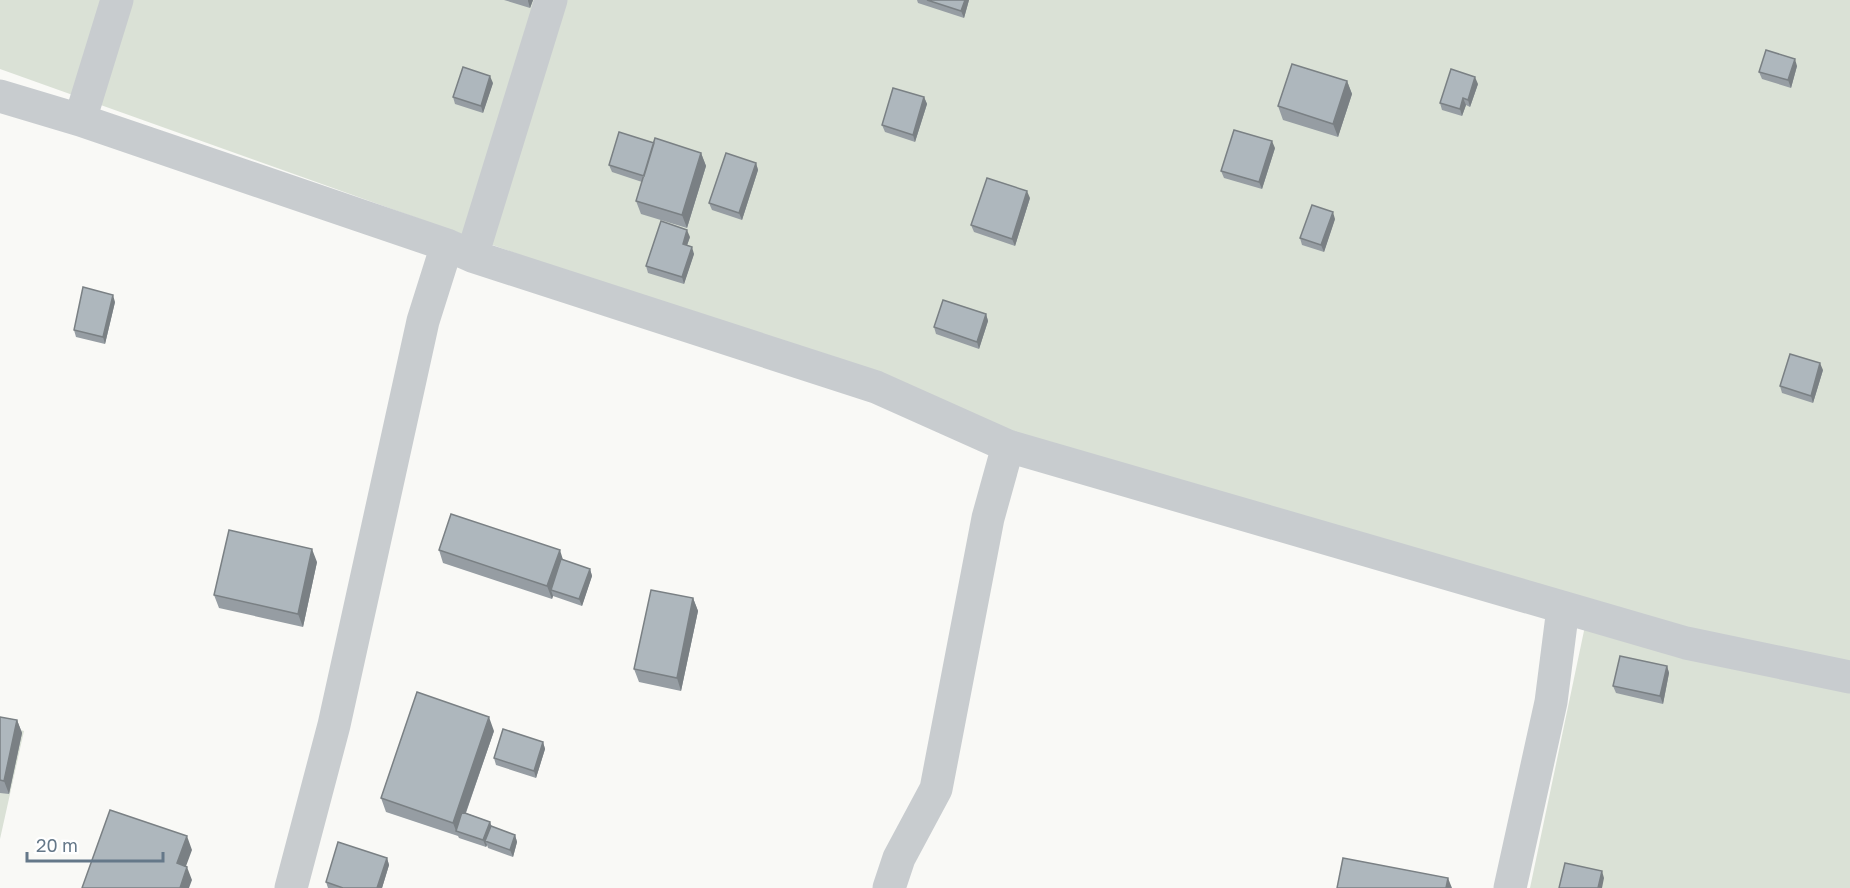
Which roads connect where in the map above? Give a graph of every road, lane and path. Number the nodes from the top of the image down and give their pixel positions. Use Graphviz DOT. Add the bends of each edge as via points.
graph roads {
  1 [pos="117,0"];
  2 [pos="551,0"];
  3 [pos="0,96"];
  4 [pos="80,120"];
  5 [pos="460,250"];
  6 [pos="1008,446"];
  7 [pos="1563,608"];
  8 [pos="1850,677"];
  9 [pos="291,888"];
  10 [pos="889,888"];
  11 [pos="1510,888"];
  1 -- 4 [label="lane"];
  2 -- 5 [label="lane"];
  3 -- 4 [label="lane"];
  4 -- 5 [label="lane"];
  5 -- 6 [label="lane" via="876,387"];
  5 -- 9 [label="lane" via="423,321 334,725"];
  6 -- 7 [label="lane"];
  6 -- 10 [label="lane" via="988,518 936,789 899,858"];
  7 -- 8 [label="lane" via="1686,643"];
  7 -- 11 [label="lane" via="1551,702"];
}
